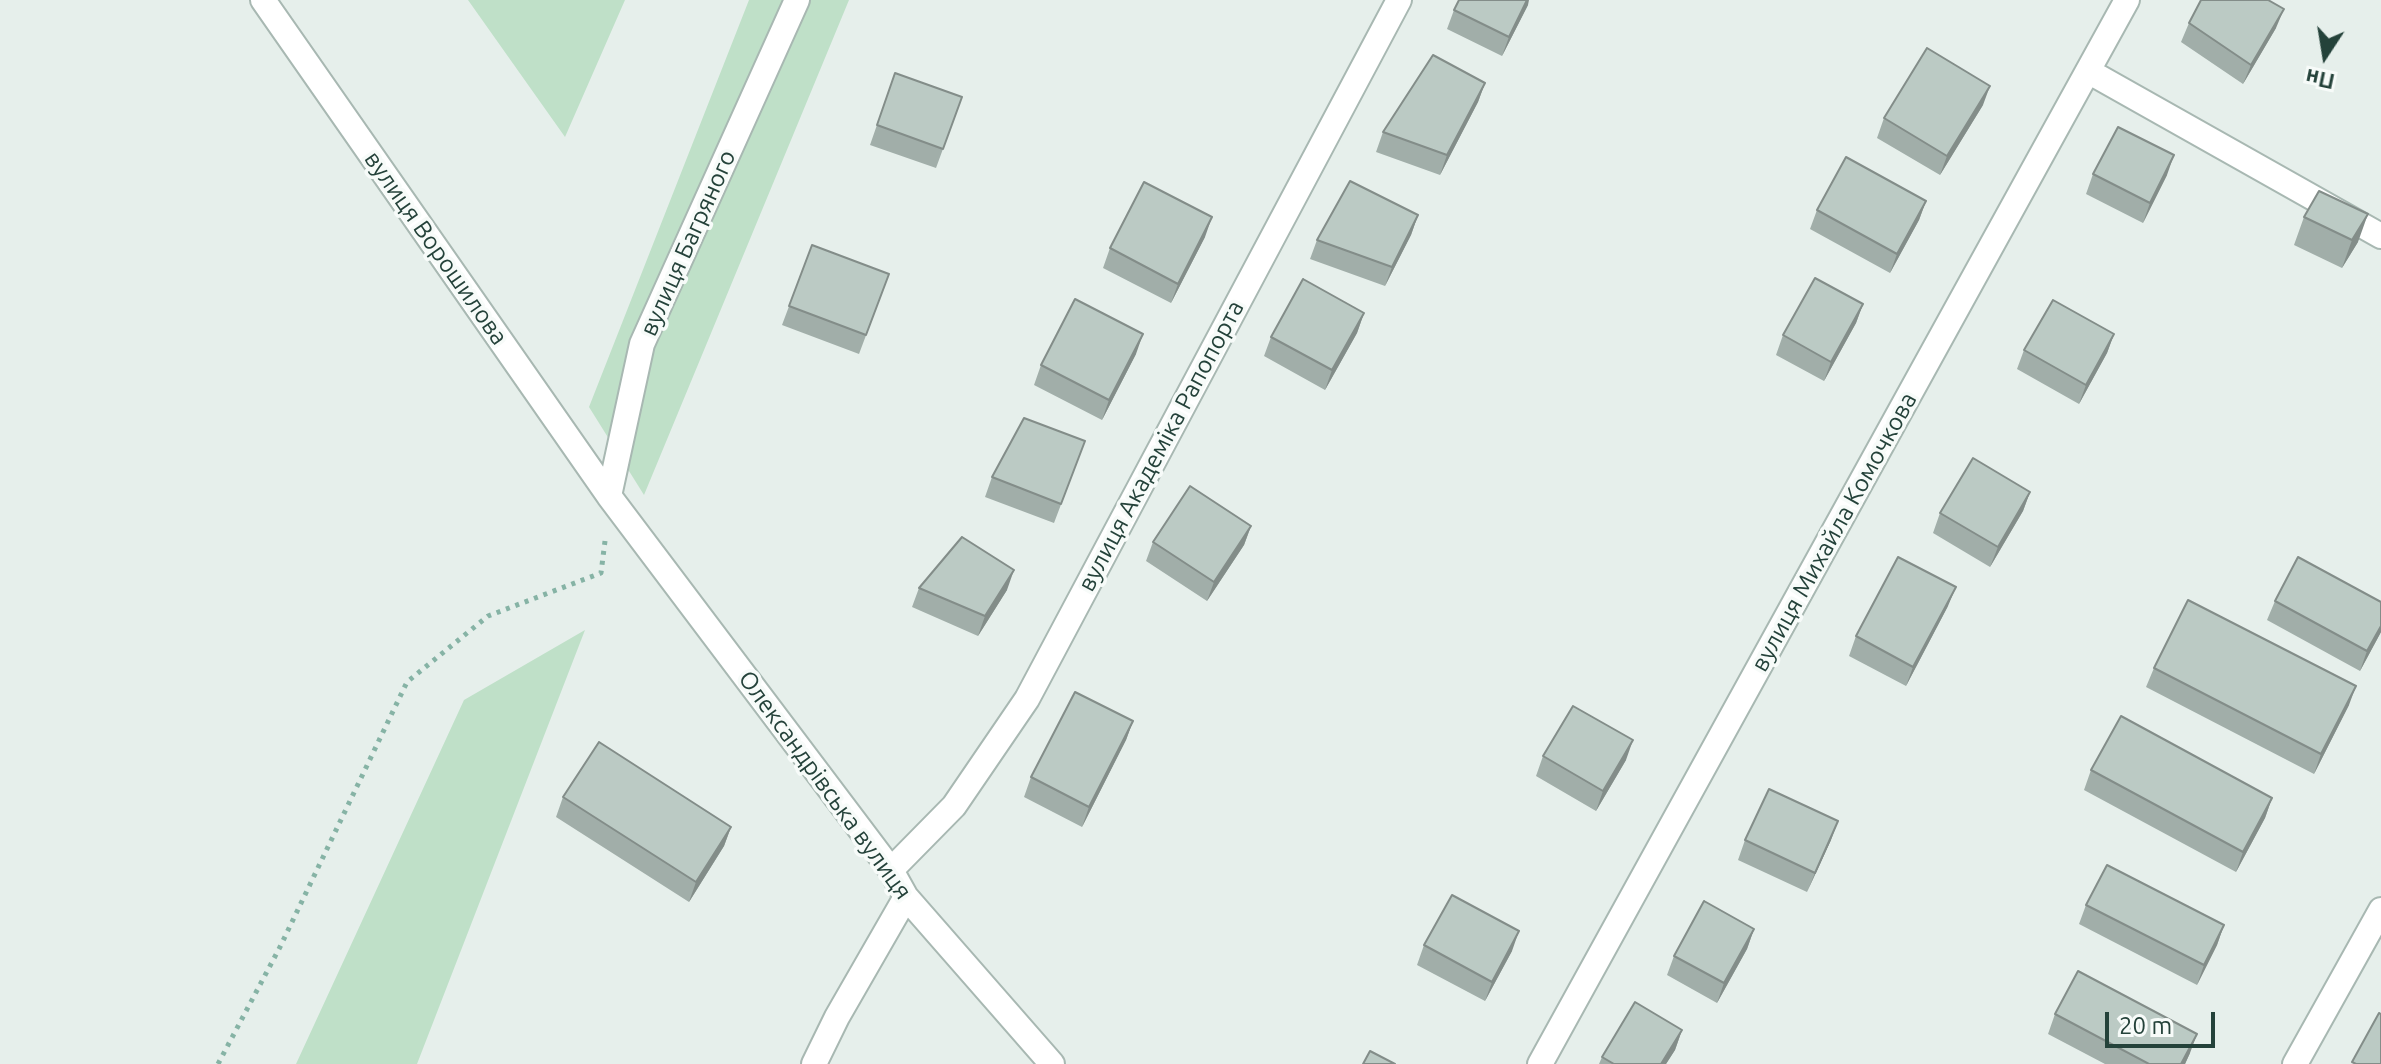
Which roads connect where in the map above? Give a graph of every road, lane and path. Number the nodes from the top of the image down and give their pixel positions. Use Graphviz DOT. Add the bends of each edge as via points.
graph roads {
  1 [pos="263,0"];
  2 [pos="797,0"];
  3 [pos="1399,0"];
  4 [pos="2127,0"];
  5 [pos="2088,71"];
  6 [pos="2381,236"];
  7 [pos="609,496"];
  8 [pos="891,870"];
  9 [pos="906,897"];
  10 [pos="2381,910"];
  11 [pos="218,1064"];
  12 [pos="814,1064"];
  13 [pos="1052,1064"];
  14 [pos="1540,1064"];
  15 [pos="2295,1064"];
  1 -- 7 [label="street, вулиця Ворошилова"];
  2 -- 7 [label="street, вулиця Багряного" via="642,344"];
  3 -- 8 [label="street, вулиця Академіка Рапопорта" via="1027,699 954,806"];
  4 -- 5 [label="street, вулиця Михайла Комочкова"];
  5 -- 6 [label="street"];
  5 -- 14 [label="street, вулиця Михайла Комочкова"];
  7 -- 8 [label="street, Олександрівська вулиця"];
  7 -- 11 [label="path" via="601,573 488,616 407,682"];
  8 -- 9 [label="street, Олександрівська вулиця"];
  9 -- 12 [label="street"];
  9 -- 13 [label="street, Олександрівська вулиця"];
  10 -- 15 [label="street"];
}
